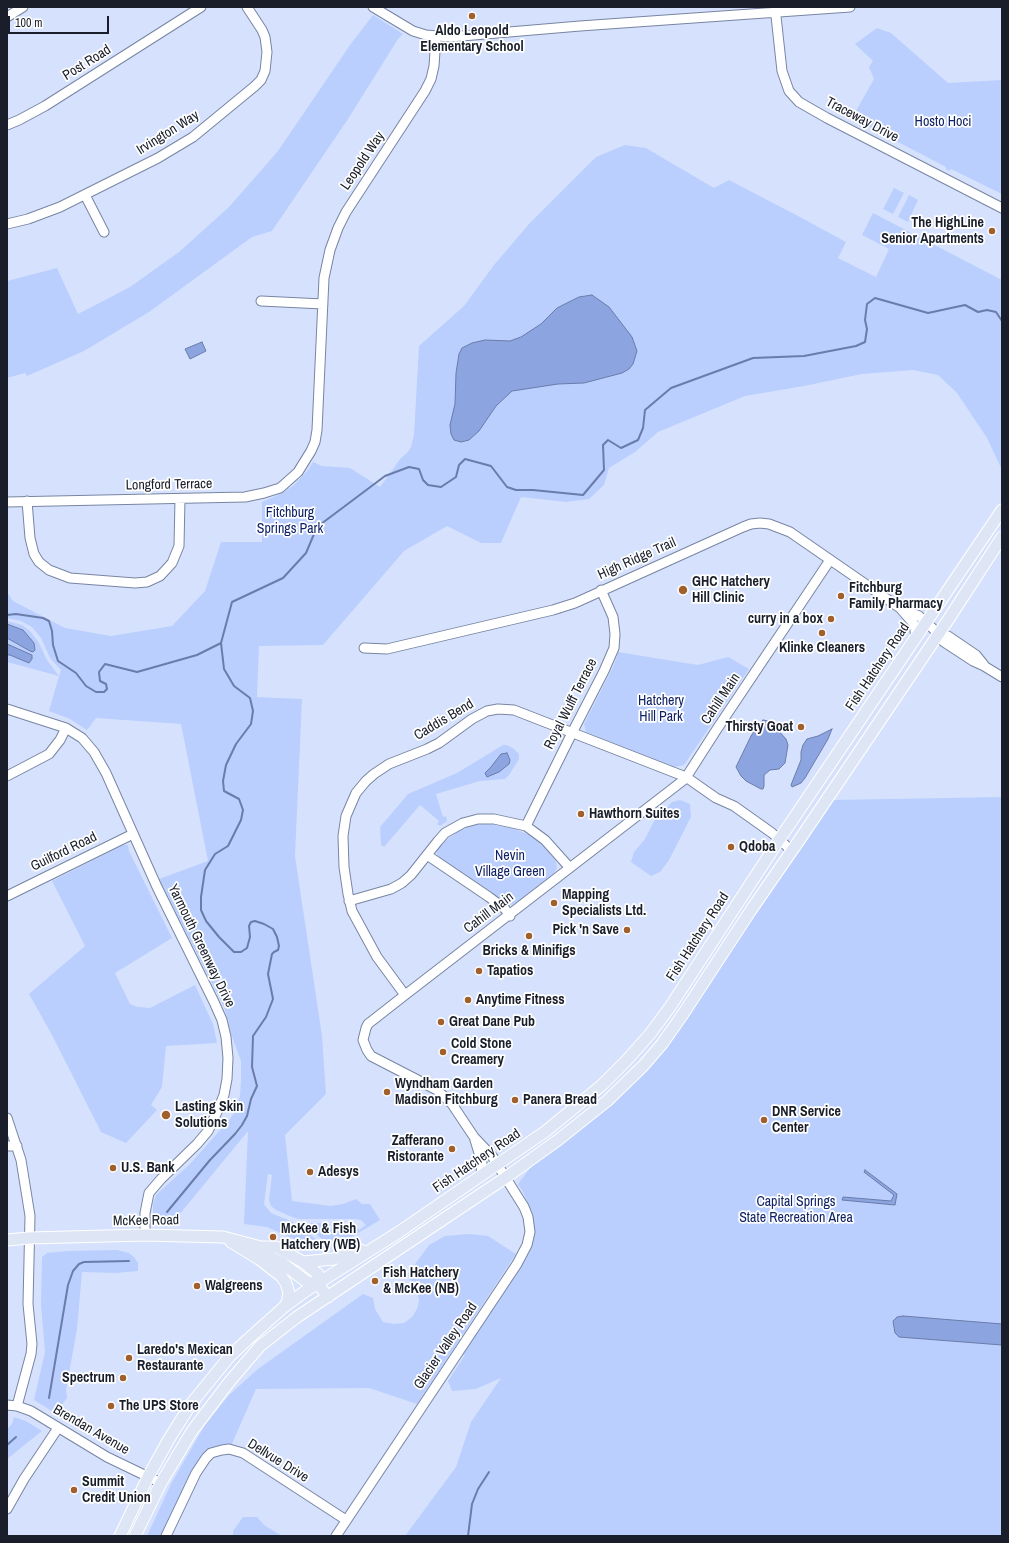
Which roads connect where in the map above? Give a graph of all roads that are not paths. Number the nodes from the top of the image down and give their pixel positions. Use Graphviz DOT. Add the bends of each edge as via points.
graph roads {
  1 [pos="23,7"];
  2 [pos="201,7"];
  3 [pos="247,7"];
  4 [pos="373,7"];
  5 [pos="850,7"];
  6 [pos="775,10"];
  7 [pos="7,17"];
  8 [pos="436,37"];
  9 [pos="7,125"];
  10 [pos="85,195"];
  11 [pos="1002,208"];
  12 [pos="7,224"];
  13 [pos="104,232"];
  14 [pos="261,301"];
  15 [pos="323,304"];
  16 [pos="311,451"];
  17 [pos="180,499"];
  18 [pos="7,502"];
  19 [pos="27,502"];
  20 [pos="1002,510"];
  21 [pos="1002,537"];
  22 [pos="830,560"];
  23 [pos="601,590"];
  24 [pos="900,608"];
  25 [pos="927,622"];
  26 [pos="939,634"];
  27 [pos="916,637"];
  28 [pos="364,648"];
  29 [pos="1002,678"];
  30 [pos="7,709"];
  31 [pos="66,728"];
  32 [pos="572,733"];
  33 [pos="7,776"];
  34 [pos="686,777"];
  35 [pos="526,826"];
  36 [pos="133,834"];
  37 [pos="779,840"];
  38 [pos="792,851"];
  39 [pos="427,855"];
  40 [pos="570,868"];
  41 [pos="7,896"];
  42 [pos="349,901"];
  43 [pos="510,916"];
  44 [pos="405,995"];
  45 [pos="7,1118"];
  46 [pos="474,1137"];
  47 [pos="7,1146"];
  48 [pos="17,1146"];
  49 [pos="497,1165"];
  50 [pos="482,1175"];
  51 [pos="505,1178"];
  52 [pos="145,1235"];
  53 [pos="7,1237"];
  54 [pos="223,1237"];
  55 [pos="29,1238"];
  56 [pos="7,1240"];
  57 [pos="261,1247"];
  58 [pos="373,1248"];
  59 [pos="303,1262"];
  60 [pos="318,1284"];
  61 [pos="328,1297"];
  62 [pos="284,1307"];
  63 [pos="7,1405"];
  64 [pos="17,1406"];
  65 [pos="58,1428"];
  66 [pos="148,1477"];
  67 [pos="161,1483"];
  68 [pos="7,1508"];
  69 [pos="346,1520"];
  70 [pos="120,1536"];
  71 [pos="135,1536"];
  72 [pos="166,1536"];
  73 [pos="336,1536"];
  1 -- 7 [label="street"];
  2 -- 9 [label="street, Post Road" via="45,106"];
  3 -- 10 [label="street, Irvington Way" via="262,30 268,52 265,71 255,86 176,148"];
  4 -- 8 [label="street" via="413,31"];
  5 -- 6 [label="street"];
  6 -- 8 [label="street"];
  6 -- 11 [label="street, Traceway Drive" via="782,71 789,91 799,102"];
  8 -- 15 [label="street, Leopold Way" via="434,66 425,91 338,228 325,268"];
  10 -- 12 [label="street, Irvington Way" via="43,214"];
  10 -- 13 [label="street"];
  14 -- 15 [label="street"];
  15 -- 16 [label="street, Leopold Way" via="318,414 315,442"];
  16 -- 17 [label="street, Longford Terrace" via="298,472 280,488 235,498"];
  17 -- 19 [label="street, Longford Terrace"];
  17 -- 19 [label="street" via="180,546 172,563 160,576 135,584 70,578 49,570 34,554"];
  18 -- 19 [label="street, Longford Terrace"];
  20 -- 25 [label="main road, Fish Hatchery Road"];
  21 -- 26 [label="main road, Fish Hatchery Road"];
  22 -- 23 [label="street, High Ridge Trail" via="782,528 769,524 751,524"];
  22 -- 24 [label="street, High Ridge Trail"];
  22 -- 34 [label="street, Cahill Main"];
  23 -- 28 [label="street, High Ridge Trail" via="576,603 503,623 387,649"];
  23 -- 32 [label="street, Royal Wulff Terrace" via="613,617 616,634 614,648"];
  24 -- 25 [label="street, High Ridge Trail"];
  24 -- 27 [label="street, High Ridge Trail" via="914,624"];
  25 -- 26 [label="street, High Ridge Trail"];
  25 -- 27 [label="main road, Fish Hatchery Road"];
  26 -- 29 [label="street, High Ridge Trail" via="944,642"];
  26 -- 38 [label="main road, Fish Hatchery Road"];
  27 -- 37 [label="main road, Fish Hatchery Road"];
  30 -- 31 [label="street, Yarmouth Greenway Drive"];
  31 -- 33 [label="street" via="49,754"];
  31 -- 36 [label="street, Yarmouth Greenway Drive" via="82,738 103,767"];
  32 -- 34 [label="street, Caddis Bend"];
  32 -- 35 [label="street, Royal Wulff Terrace"];
  32 -- 42 [label="street, Caddis Bend" via="514,710 487,711 427,749 389,764 374,774 356,794 345,822 344,867"];
  34 -- 37 [label="street, Caddis Bend" via="716,798 734,806"];
  34 -- 40 [label="street, Cahill Main"];
  35 -- 39 [label="street" via="494,819 470,821 445,833"];
  35 -- 40 [label="street" via="545,840"];
  36 -- 41 [label="street, Guilford Road"];
  36 -- 52 [label="street, Yarmouth Greenway Drive" via="214,1002 223,1026 228,1058 224,1095 208,1132 148,1193"];
  37 -- 38 [label="street, Caddis Bend"];
  37 -- 49 [label="main road, Fish Hatchery Road" via="650,1034 602,1085 546,1131"];
  38 -- 51 [label="main road, Fish Hatchery Road" via="683,1014 643,1066 590,1116"];
  39 -- 42 [label="street" via="402,883"];
  39 -- 43 [label="street" via="487,896"];
  40 -- 43 [label="street, Cahill Main"];
  42 -- 44 [label="street, Caddis Bend" via="355,919 377,957"];
  43 -- 44 [label="street, Cahill Main"];
  44 -- 46 [label="street, Cahill Main" via="368,1024 363,1040 367,1050 371,1056 437,1090 452,1104"];
  45 -- 48 [label="street"];
  46 -- 49 [label="street, Cahill Main"];
  46 -- 50 [label="street, Cahill Main" via="482,1163"];
  47 -- 48 [label="street"];
  48 -- 55 [label="street" via="30,1216"];
  49 -- 50 [label="main road, Fish Hatchery Road"];
  49 -- 51 [label="street, Glacier Valley Road"];
  50 -- 58 [label="main road, Fish Hatchery Road"];
  51 -- 61 [label="main road, Fish Hatchery Road"];
  51 -- 69 [label="street, Glacier Valley Road" via="528,1217 530,1232 527,1245 517,1264"];
  52 -- 54 [label="main road, McKee Road"];
  52 -- 55 [label="main road, McKee Road"];
  53 -- 55 [label="main road, McKee Road"];
  54 -- 57 [label="main road, McKee Road"];
  54 -- 62 [label="main road" via="281,1276 289,1293"];
  55 -- 56 [label="main road, McKee Road"];
  55 -- 64 [label="street" via="28,1304 32,1344"];
  57 -- 59 [label="main road, McKee Road" via="276,1247"];
  57 -- 60 [label="main road" via="270,1257 307,1282"];
  58 -- 59 [label="main road" via="334,1259"];
  58 -- 60 [label="main road, Fish Hatchery Road"];
  59 -- 60 [label="main road, McKee Road" via="318,1274"];
  60 -- 61 [label="main road, McKee Road"];
  60 -- 62 [label="main road, Fish Hatchery Road"];
  61 -- 67 [label="main road, Fish Hatchery Road" via="282,1327 260,1346 201,1418"];
  62 -- 66 [label="main road, Fish Hatchery Road" via="230,1356 191,1404"];
  63 -- 64 [label="street, Brendan Avenue"];
  64 -- 65 [label="street, Brendan Avenue" via="31,1411"];
  65 -- 66 [label="street, Brendan Avenue" via="107,1458"];
  65 -- 68 [label="street"];
  66 -- 67 [label="street, Brendan Avenue"];
  66 -- 70 [label="main road, Fish Hatchery Road"];
  67 -- 71 [label="main road, Fish Hatchery Road"];
  69 -- 72 [label="street, Dellvue Drive" via="242,1453 229,1449 211,1453 206,1458 196,1473"];
  69 -- 73 [label="street, Glacier Valley Road"];
}
